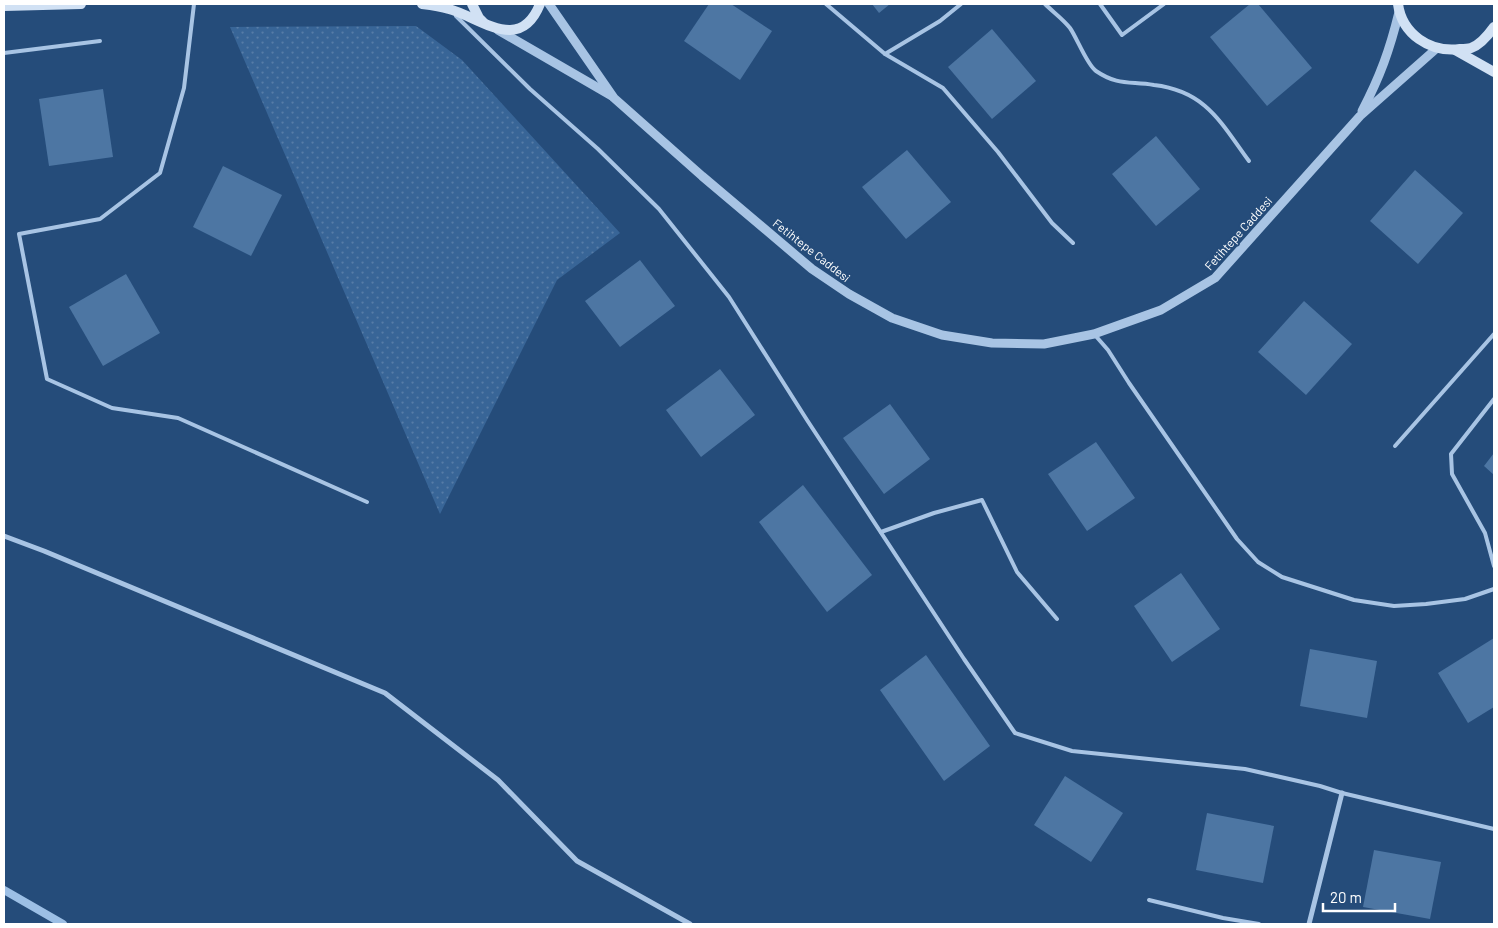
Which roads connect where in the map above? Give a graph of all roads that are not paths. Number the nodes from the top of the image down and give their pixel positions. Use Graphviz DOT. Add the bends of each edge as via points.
graph roads {
  1 [pos="81,4"];
  2 [pos="194,4"];
  3 [pos="422,4"];
  4 [pos="472,4"];
  5 [pos="540,4"];
  6 [pos="549,4"];
  7 [pos="826,4"];
  8 [pos="961,4"];
  9 [pos="1045,4"];
  10 [pos="1100,4"];
  11 [pos="1164,4"];
  12 [pos="4,6"];
  13 [pos="1398,8"];
  14 [pos="449,9"];
  15 [pos="488,26"];
  16 [pos="1494,27"];
  17 [pos="498,30"];
  18 [pos="100,41"];
  19 [pos="1437,48"];
  20 [pos="1455,50"];
  21 [pos="4,53"];
  22 [pos="885,54"];
  23 [pos="1494,72"];
  24 [pos="614,98"];
  25 [pos="1360,116"];
  26 [pos="1249,161"];
  27 [pos="1073,243"];
  28 [pos="1094,334"];
  29 [pos="1494,334"];
  30 [pos="1494,398"];
  31 [pos="1396,446"];
  32 [pos="367,502"];
  33 [pos="881,532"];
  34 [pos="4,536"];
  35 [pos="1494,566"];
  36 [pos="1494,589"];
  37 [pos="1057,619"];
  38 [pos="1342,793"];
  39 [pos="1494,829"];
  40 [pos="1149,900"];
  41 [pos="690,924"];
  42 [pos="1259,924"];
  43 [pos="1309,924"];
  1 -- 12 [label="main road"];
  2 -- 32 [label="lane" via="184,88 160,174 100,219 19,234 47,379 112,408 178,418"];
  3 -- 14 [label="main road"];
  4 -- 15 [label="main road" via="479,18"];
  5 -- 17 [label="main road" via="536,14 520,28"];
  6 -- 24 [label="street, Fetihtepe Caddesi"];
  7 -- 22 [label="lane"];
  8 -- 22 [label="lane" via="940,21"];
  9 -- 26 [label="lane" via="1069,27 1094,70 1121,83 1175,88 1203,102"];
  10 -- 11 [label="lane" via="1122,35"];
  13 -- 19 [label="main road" via="1407,28 1420,41"];
  13 -- 25 [label="street, Fetihtepe Caddesi" via="1391,47"];
  14 -- 15 [label="main road"];
  14 -- 33 [label="lane" via="659,210 729,297"];
  15 -- 17 [label="main road"];
  16 -- 20 [label="main road" via="1472,48"];
  17 -- 24 [label="street"];
  18 -- 21 [label="lane"];
  19 -- 20 [label="main road"];
  19 -- 25 [label="street, Fetihtepe Caddesi"];
  20 -- 23 [label="main road"];
  22 -- 27 [label="lane" via="942,88 998,152 1052,223"];
  24 -- 28 [label="street, Fetihtepe Caddesi" via="812,268 892,318 942,335 992,343 1044,344"];
  25 -- 28 [label="street, Fetihtepe Caddesi" via="1215,278 1161,310"];
  28 -- 36 [label="lane" via="1237,540 1258,562 1282,578 1354,600 1394,606 1465,599"];
  29 -- 31 [label="lane"];
  30 -- 35 [label="lane" via="1451,454 1452,474 1485,533"];
  33 -- 37 [label="lane" via="934,512 982,500 1017,572"];
  33 -- 38 [label="lane" via="1015,733 1072,751 1245,769"];
  34 -- 41 [label="street" via="385,693 498,780 577,861"];
  38 -- 39 [label="lane"];
  38 -- 43 [label="street"];
  40 -- 42 [label="lane"];
}
